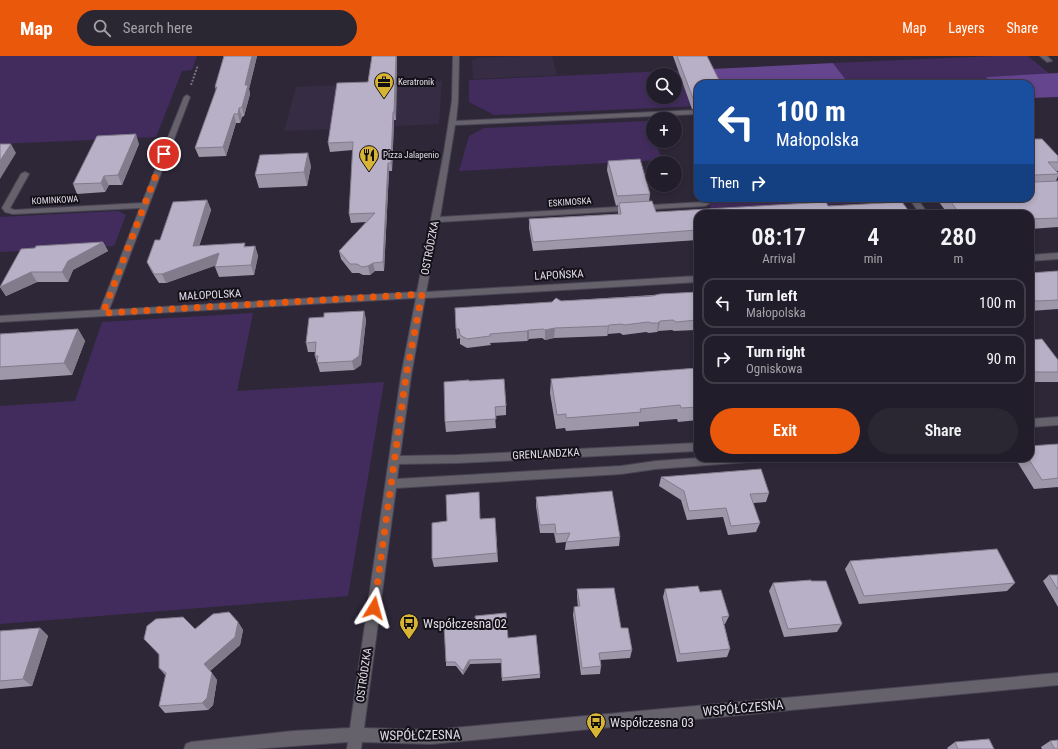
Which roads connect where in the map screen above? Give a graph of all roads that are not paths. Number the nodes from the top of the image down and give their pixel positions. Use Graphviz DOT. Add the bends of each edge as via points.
graph roads {
  1 [pos="456,56"];
  2 [pos="1043,56"];
  3 [pos="1049,61"];
  4 [pos="187,97"];
  5 [pos="694,112"];
  6 [pos="452,123"];
  7 [pos="25,174"];
  8 [pos="705,204"];
  9 [pos="145,205"];
  10 [pos="435,220"];
  11 [pos="1058,256"];
  12 [pos="1034,258"];
  13 [pos="694,279"];
  14 [pos="422,294"];
  15 [pos="103,313"];
  16 [pos="0,319"];
  17 [pos="1058,421"];
  18 [pos="1034,423"];
  19 [pos="694,447"];
  20 [pos="395,460"];
  21 [pos="695,462"];
  22 [pos="391,484"];
  23 [pos="1058,679"];
  24 [pos="356,735"];
  25 [pos="191,749"];
  26 [pos="354,749"];
  1 -- 6 [label="street, OSTRÓDZKA"];
  2 -- 3 [label="street"];
  4 -- 9 [label="street"];
  5 -- 6 [label="street"];
  6 -- 10 [label="street, OSTRÓDZKA"];
  7 -- 9 [label="street, KOMINKOWA" via="6,208 13,212"];
  8 -- 10 [label="street, ESKIMOSKA"];
  9 -- 15 [label="street"];
  10 -- 14 [label="street, OSTRÓDZKA"];
  11 -- 12 [label="street"];
  13 -- 14 [label="street, LAPOŃSKA"];
  14 -- 15 [label="street, MAŁOPOLSKA"];
  14 -- 20 [label="street, OSTRÓDZKA" via="406,376"];
  15 -- 16 [label="street, MAŁOPOLSKA"];
  17 -- 18 [label="street"];
  19 -- 20 [label="street, GRENLANDZKA"];
  20 -- 22 [label="street, OSTRÓDZKA"];
  21 -- 22 [label="street" via="621,470"];
  22 -- 24 [label="street, OSTRÓDZKA"];
  23 -- 24 [label="street, WSPÓŁCZESNA" via="431,737"];
  24 -- 25 [label="street, WSPÓŁCZESNA" via="284,739"];
  24 -- 26 [label="street, OSTRÓDZKA"];
}
